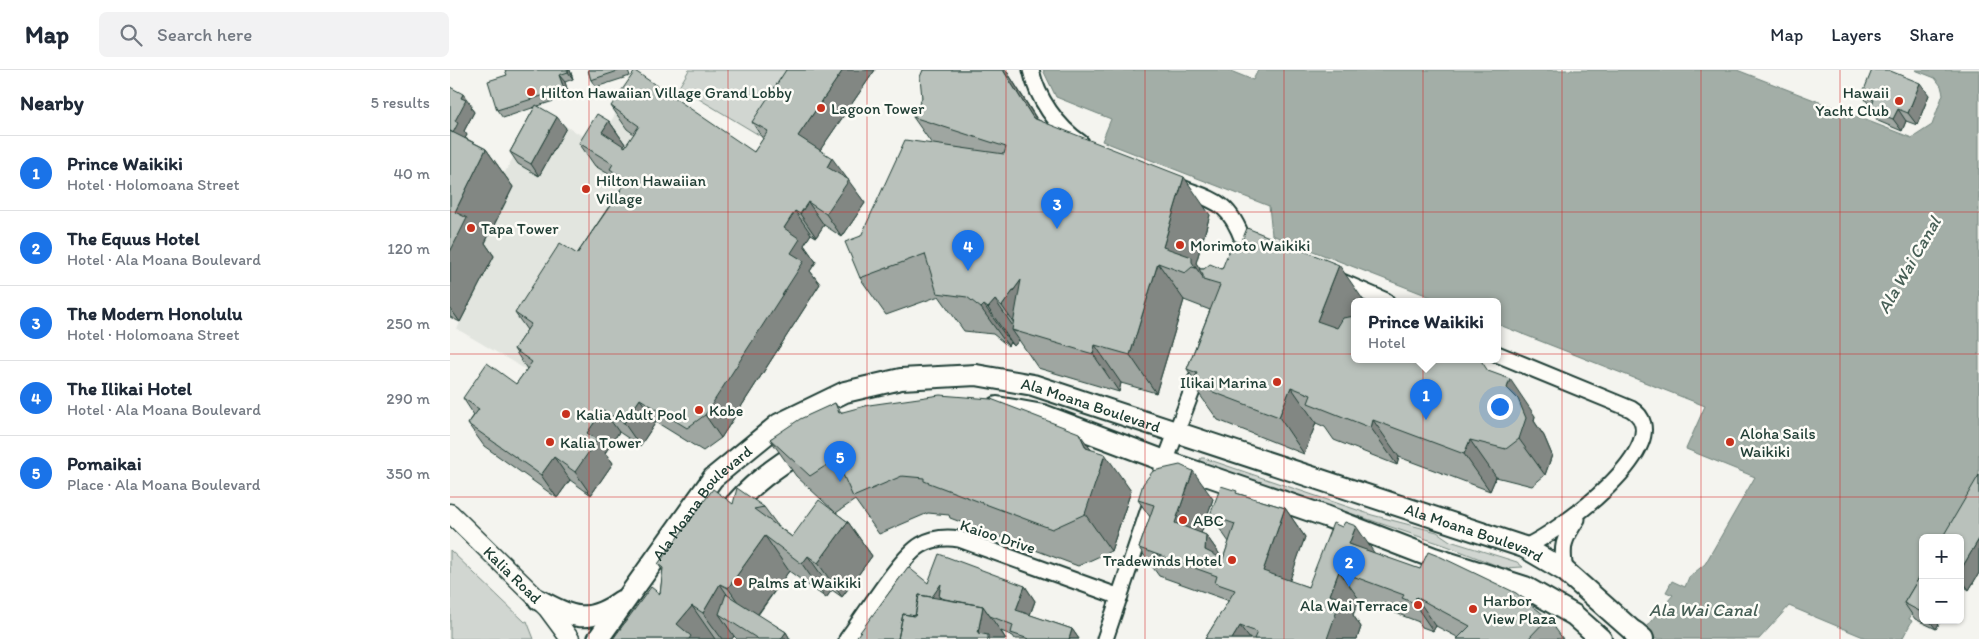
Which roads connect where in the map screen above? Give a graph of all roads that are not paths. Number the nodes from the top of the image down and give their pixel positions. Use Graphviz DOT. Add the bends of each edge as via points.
graph roads {
  1 [pos="1032,70"];
  2 [pos="1092,151"];
  3 [pos="1163,181"];
  4 [pos="1243,240"];
  5 [pos="1278,255"];
  6 [pos="1239,256"];
  7 [pos="1322,274"];
  8 [pos="1379,298"];
  9 [pos="1205,356"];
  10 [pos="1501,356"];
  11 [pos="978,404"];
  12 [pos="1176,432"];
  13 [pos="824,436"];
  14 [pos="1165,461"];
  15 [pos="1587,505"];
  16 [pos="450,513"];
  17 [pos="716,528"];
  18 [pos="1524,547"];
  19 [pos="1566,571"];
  20 [pos="628,596"];
  21 [pos="1120,597"];
  22 [pos="539,600"];
  23 [pos="1638,636"];
  24 [pos="570,639"];
  25 [pos="598,639"];
  26 [pos="847,639"];
  27 [pos="1104,639"];
  28 [pos="1601,639"];
  1 -- 2 [label="street" via="1053,116 1071,136"];
  3 -- 4 [label="street" via="1214,201 1225,209 1235,219"];
  4 -- 5 [label="street"];
  4 -- 6 [label="street"];
  7 -- 8 [label="street"];
  9 -- 12 [label="street"];
  10 -- 15 [label="street" via="1631,409 1640,417 1644,433 1641,446 1628,466"];
  11 -- 14 [label="main road, Ala Moana Boulevard" via="1043,415"];
  12 -- 14 [label="street"];
  12 -- 18 [label="main road, Ala Moana Boulevard"];
  12 -- 20 [label="main road, Ala Moana Boulevard" via="1033,385 976,375 901,379 845,392 779,424 714,478"];
  13 -- 17 [label="main road, Ala Moana Boulevard" via="755,483"];
  14 -- 21 [label="street"];
  14 -- 28 [label="main road, Ala Moana Boulevard" via="1326,516 1434,558 1525,587 1574,615"];
  15 -- 18 [label="street" via="1550,535"];
  15 -- 19 [label="street" via="1565,537 1562,551"];
  16 -- 22 [label="street, Kalia Road"];
  18 -- 19 [label="main road, Ala Moana Boulevard"];
  19 -- 23 [label="main road, Ala Moana Boulevard"];
  20 -- 22 [label="main road" via="604,614 588,618 564,613"];
  20 -- 25 [label="main road, Ala Moana Boulevard"];
  21 -- 26 [label="street, Kaioo Drive" via="959,540 936,539 920,545 907,556"];
  21 -- 27 [label="street"];
  22 -- 24 [label="street, Kalia Road"];
}
